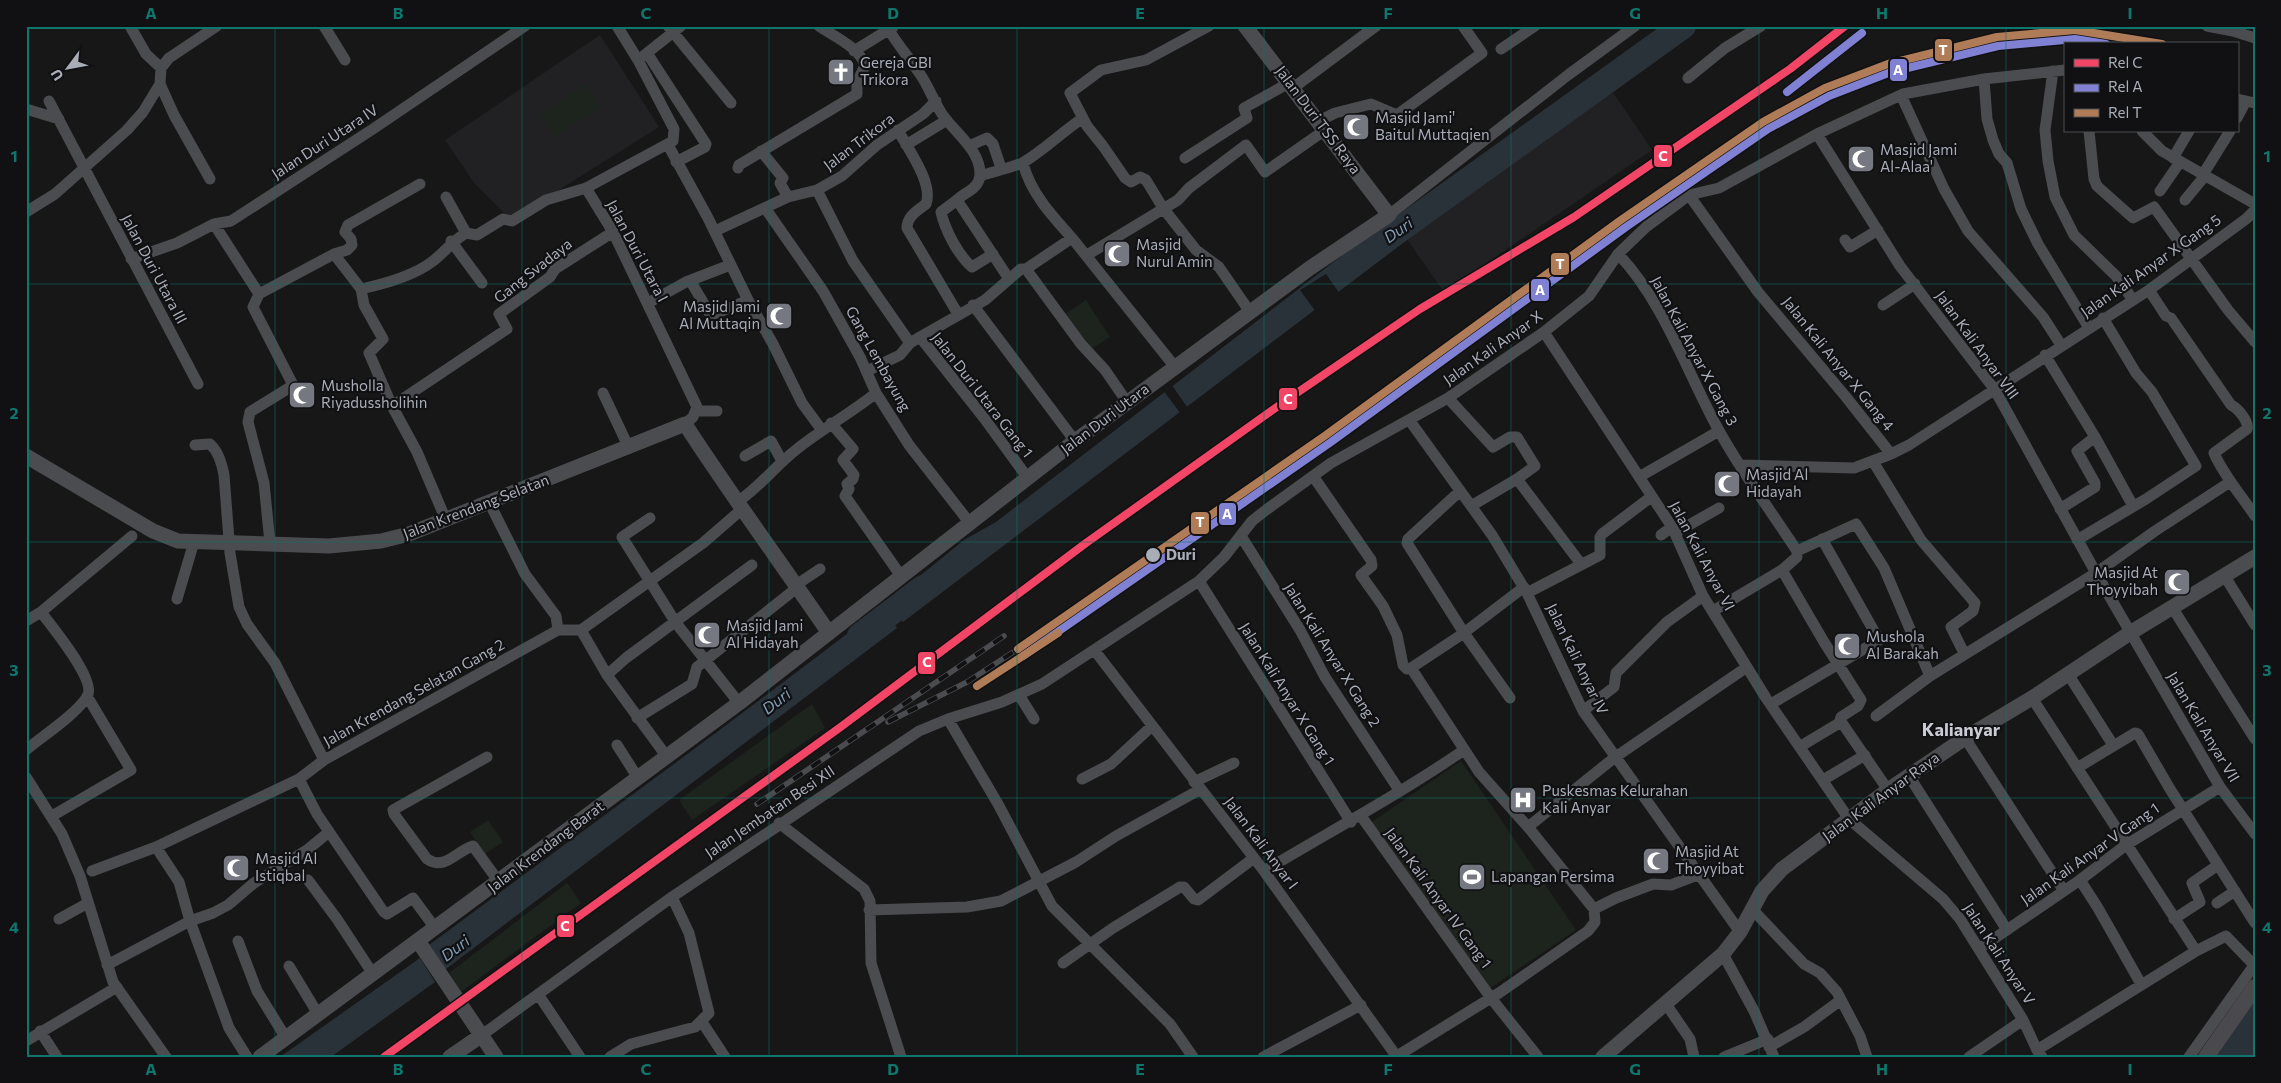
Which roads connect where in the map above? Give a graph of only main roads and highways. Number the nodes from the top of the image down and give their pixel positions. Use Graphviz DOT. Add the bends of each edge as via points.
graph roads {
  1 [pos="2255,987"];
  2 [pos="2206,1057"];
  1 -- 2 [label="main road"];
}
